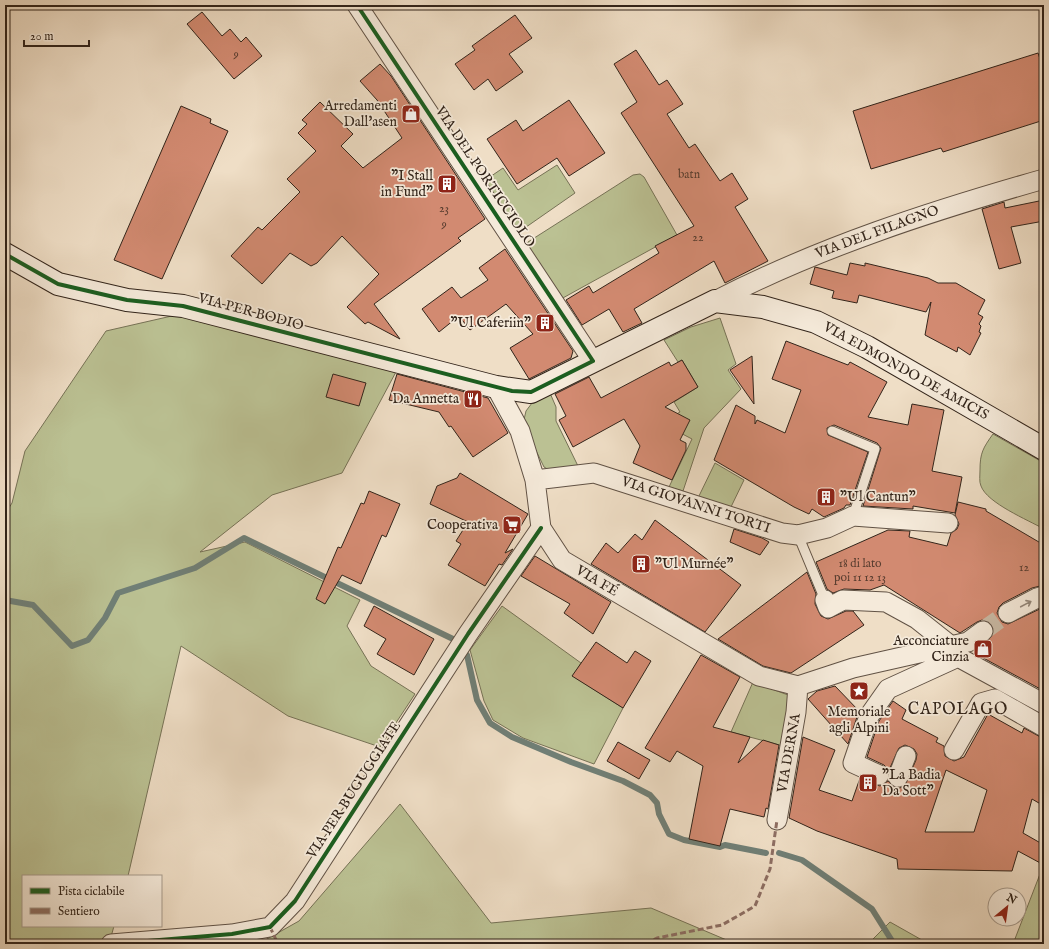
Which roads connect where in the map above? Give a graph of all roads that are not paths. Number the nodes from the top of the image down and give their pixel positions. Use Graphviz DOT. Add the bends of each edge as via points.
graph roads {
  1 [pos="358,5"];
  2 [pos="1044,179"];
  3 [pos="5,254"];
  4 [pos="715,301"];
  5 [pos="593,362"];
  6 [pos="496,387"];
  7 [pos="832,431"];
  8 [pos="1044,449"];
  9 [pos="535,480"];
  10 [pos="853,516"];
  11 [pos="948,523"];
  12 [pos="541,528"];
  13 [pos="798,536"];
  14 [pos="1044,596"];
  15 [pos="825,600"];
  16 [pos="1008,613"];
  17 [pos="983,631"];
  18 [pos="955,651"];
  19 [pos="798,686"];
  20 [pos="1044,704"];
  21 [pos="1044,727"];
  22 [pos="954,750"];
  23 [pos="906,756"];
  24 [pos="777,820"];
  25 [pos="111,944"];
  1 -- 5 [label="street, VIA DEL PORTICCIOLO"];
  2 -- 4 [label="street, VIA DEL FILAGNO" via="950,206 798,261"];
  3 -- 6 [label="street, VIA PER BODIO" via="58,284 127,300 183,306"];
  4 -- 5 [label="street"];
  4 -- 8 [label="street, VIA EDMONDO DE AMICIS" via="763,307 816,322 866,347"];
  5 -- 6 [label="street" via="531,392"];
  6 -- 9 [label="street, VIA FÉ" via="520,431"];
  7 -- 10 [label="lane" via="875,449"];
  9 -- 12 [label="street, VIA FÉ"];
  9 -- 13 [label="street, VIA GIOVANNI TORTI" via="594,472"];
  10 -- 11 [label="street, VIA GIOVANNI TORTI"];
  10 -- 13 [label="street, VIA GIOVANNI TORTI" via="828,528"];
  12 -- 19 [label="street, VIA FÉ" via="562,560 759,676"];
  12 -- 25 [label="street, VIA PER BUGUGGIATE" via="464,640 295,901 270,926 232,934"];
  13 -- 15 [label="lane"];
  16 -- 14 [label="street, one-way"];
  15 -- 18 [label="street" via="828,608 843,600 886,602 917,619"];
  17 -- 18 [label="street"];
  18 -- 19 [label="street" via="853,668"];
  18 -- 20 [label="street"];
  18 -- 23 [label="street" via="888,689 869,716 853,763 889,776"];
  19 -- 24 [label="street, VIA DERNA" via="796,712"];
  21 -- 22 [label="street" via="994,700 981,703"];
}
